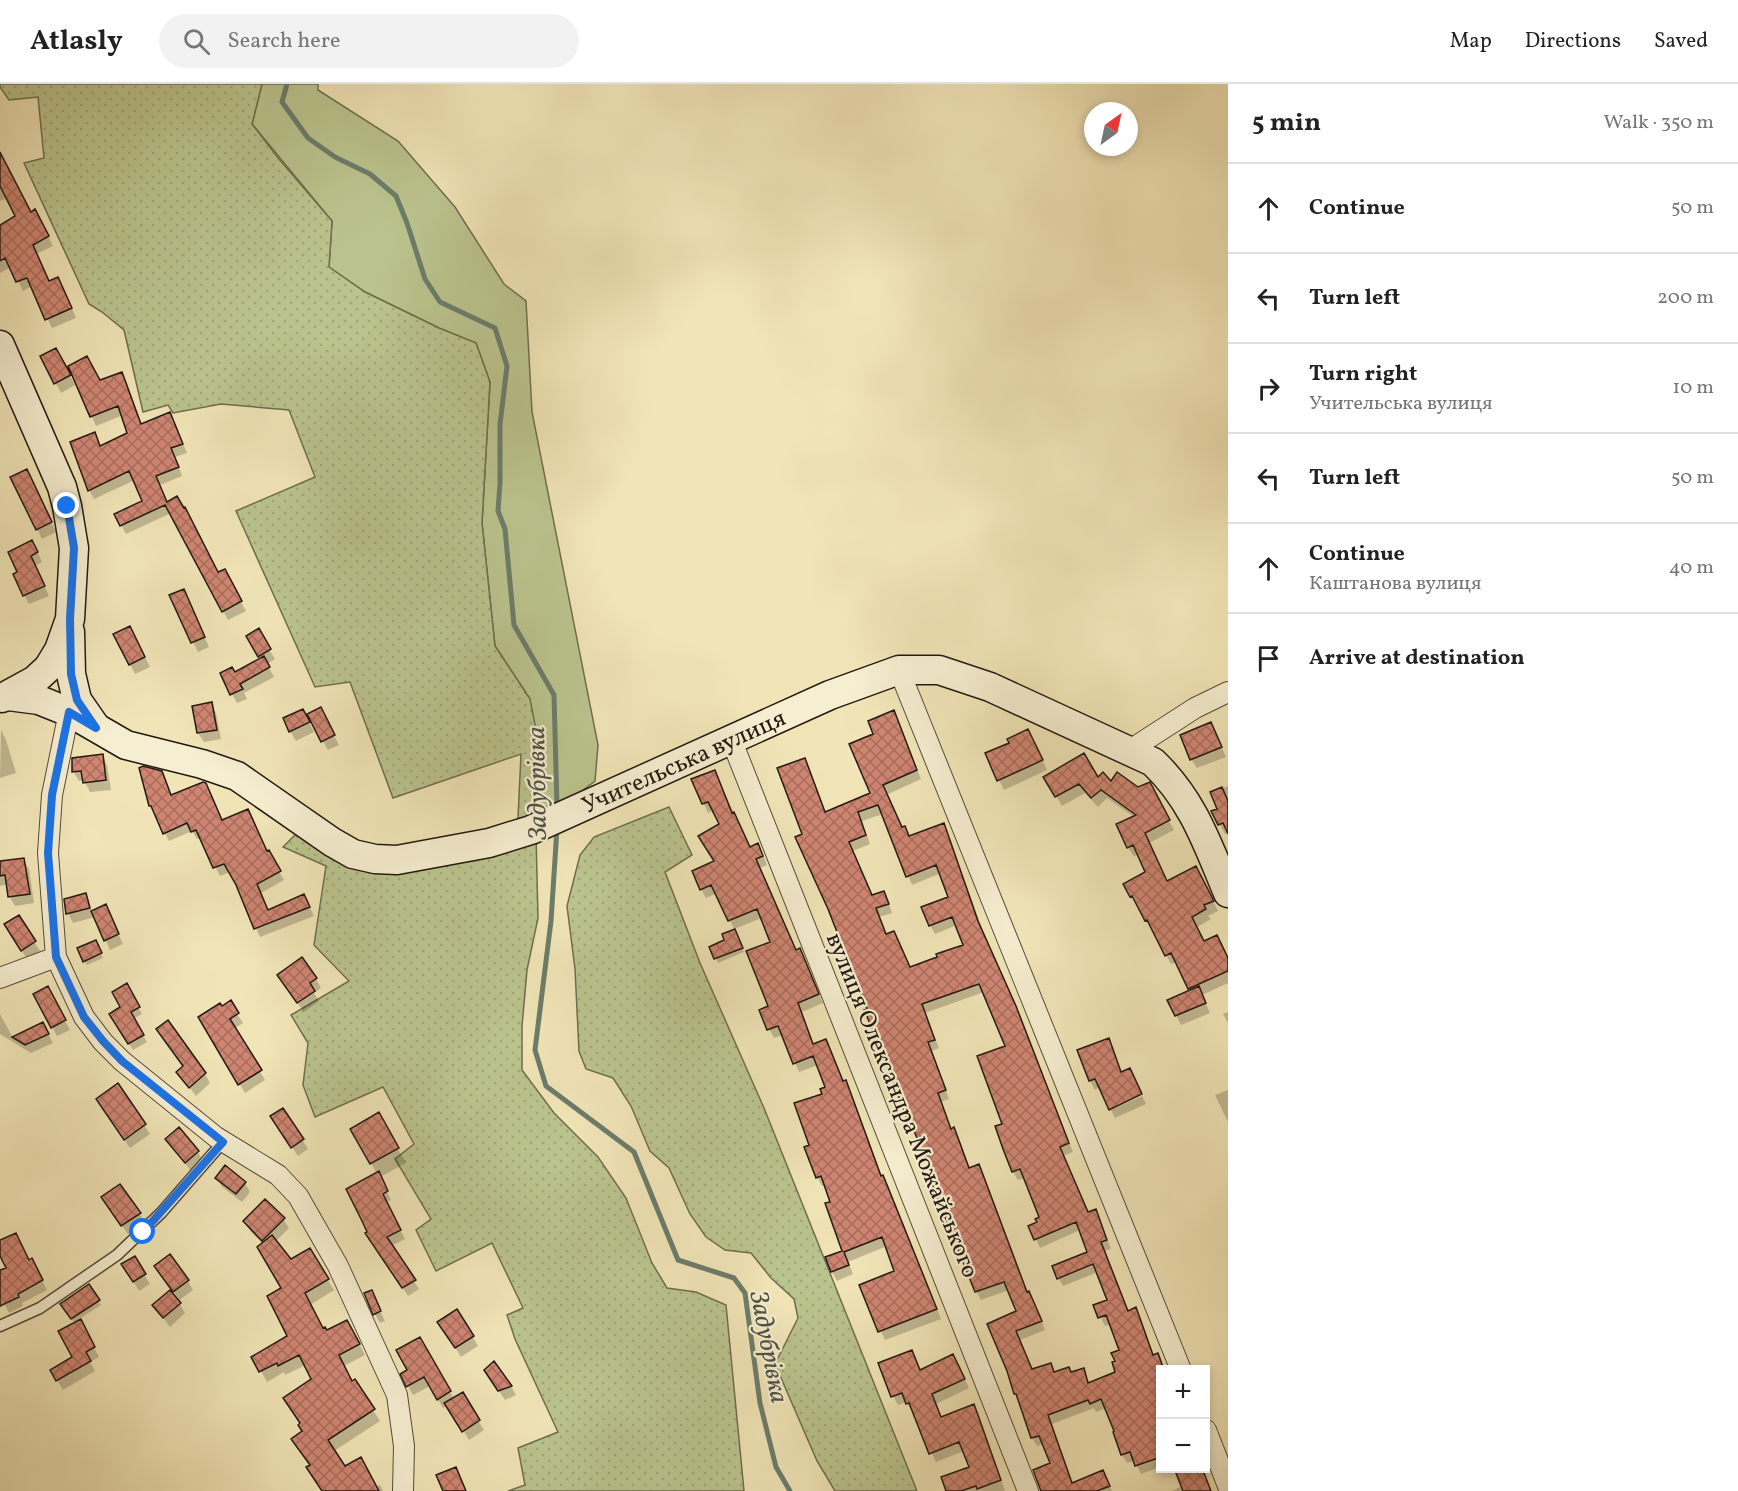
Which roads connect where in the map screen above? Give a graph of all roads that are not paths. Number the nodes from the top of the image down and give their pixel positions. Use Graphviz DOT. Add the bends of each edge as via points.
graph roads {
  1 [pos="0,345"];
  2 [pos="70,619"];
  3 [pos="899,670"];
  4 [pos="1228,692"];
  5 [pos="4,698"];
  6 [pos="69,712"];
  7 [pos="96,728"];
  8 [pos="731,739"];
  9 [pos="1130,750"];
  10 [pos="1228,893"];
  11 [pos="56,957"];
  12 [pos="0,978"];
  13 [pos="223,1142"];
  14 [pos="0,1326"];
  15 [pos="1179,1365"];
  16 [pos="1210,1440"];
  17 [pos="1228,1486"];
  18 [pos="403,1491"];
  19 [pos="1028,1491"];
  1 -- 2 [label="main road" via="67,506 74,548"];
  2 -- 5 [label="main road" via="48,668"];
  2 -- 7 [label="main road" via="71,674 77,700"];
  3 -- 8 [label="main road, Учительська вулиця" via="830,695"];
  3 -- 9 [label="main road, Учительська вулиця" via="939,670 990,687"];
  3 -- 15 [label="street"];
  4 -- 9 [label="street" via="1195,708"];
  5 -- 6 [label="main road, Учительська вулиця" via="39,700"];
  6 -- 7 [label="main road, Учительська вулиця"];
  6 -- 11 [label="street" via="52,795 48,853"];
  7 -- 8 [label="main road, Учительська вулиця" via="126,745 237,776 353,854 397,860 489,843 531,830"];
  8 -- 19 [label="street, вулиця Олександра Можайського"];
  9 -- 10 [label="main road, Учительська вулиця" via="1153,762 1170,778 1196,816"];
  11 -- 12 [label="street"];
  11 -- 13 [label="street" via="84,1017 103,1041 136,1073"];
  13 -- 14 [label="lane" via="161,1213 117,1255 40,1308"];
  13 -- 18 [label="street" via="289,1185 338,1266 397,1395 404,1446"];
  16 -- 17 [label="street"];
}
